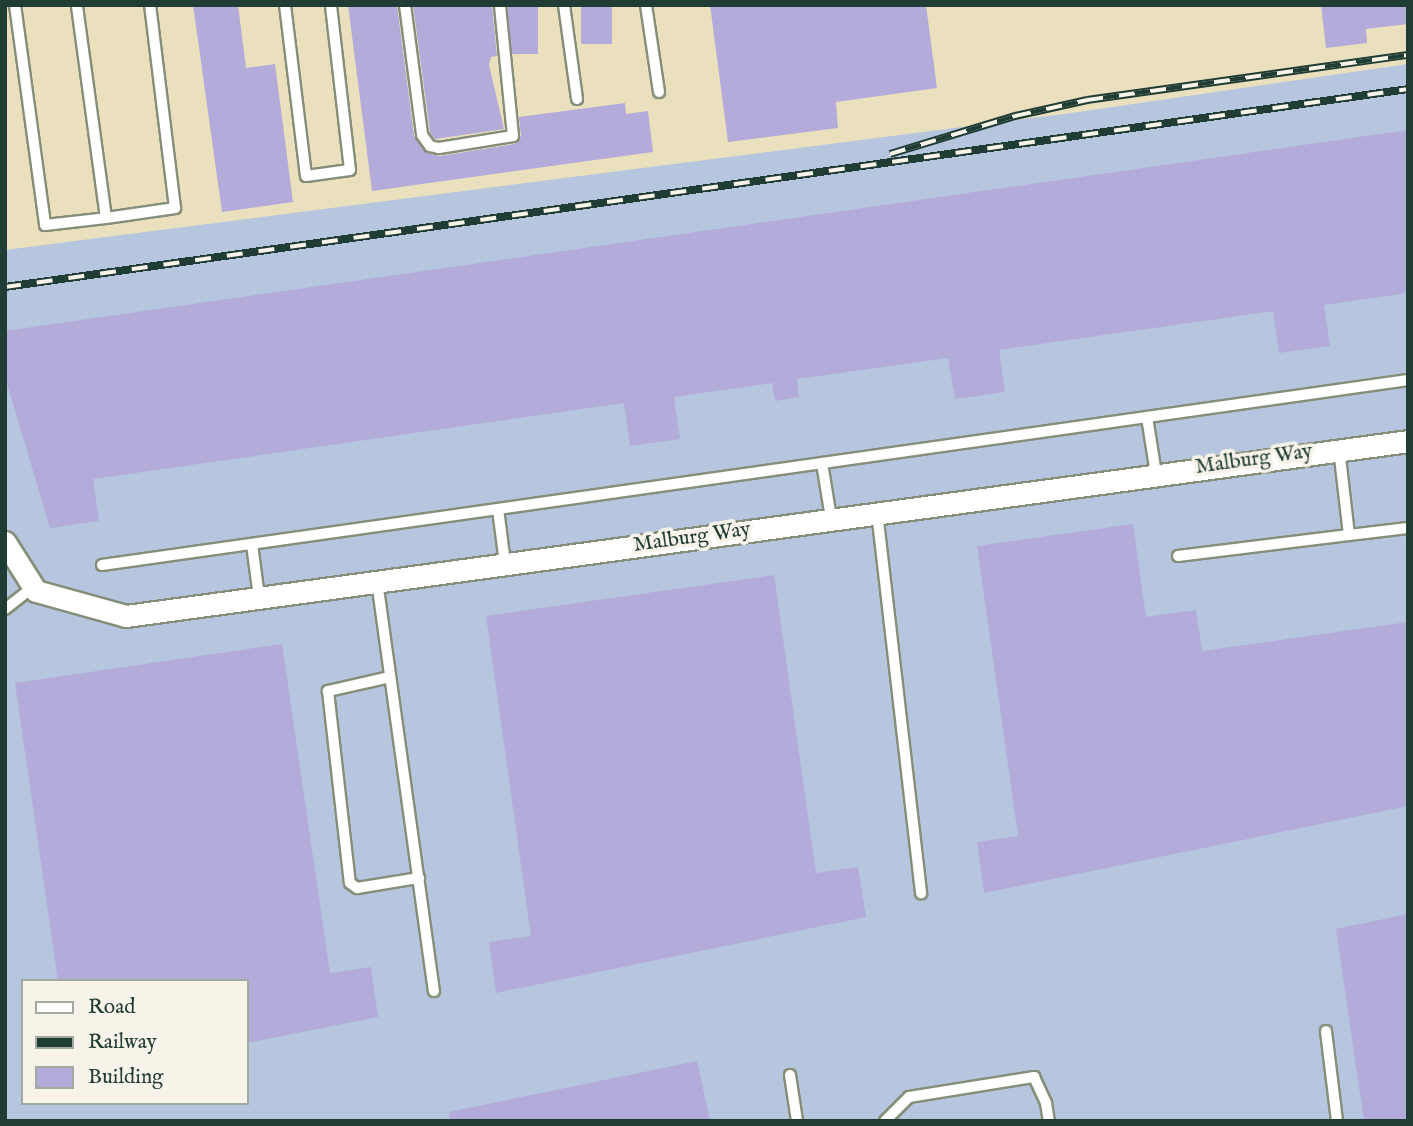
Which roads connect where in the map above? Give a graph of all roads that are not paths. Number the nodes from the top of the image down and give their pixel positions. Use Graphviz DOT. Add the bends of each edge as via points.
graph roads {
  1 [pos="15,5"];
  2 [pos="77,5"];
  3 [pos="150,5"];
  4 [pos="285,5"];
  5 [pos="331,5"];
  6 [pos="405,5"];
  7 [pos="500,5"];
  8 [pos="564,5"];
  9 [pos="646,5"];
  10 [pos="659,93"];
  11 [pos="577,99"];
  12 [pos="106,218"];
  13 [pos="1408,380"];
  14 [pos="1147,417"];
  15 [pos="1408,441"];
  16 [pos="1339,449"];
  17 [pos="822,463"];
  18 [pos="1156,474"];
  19 [pos="498,509"];
  20 [pos="877,512"];
  21 [pos="831,519"];
  22 [pos="1408,528"];
  23 [pos="1349,535"];
  24 [pos="5,542"];
  25 [pos="252,544"];
  26 [pos="1178,556"];
  27 [pos="505,563"];
  28 [pos="102,565"];
  29 [pos="377,581"];
  30 [pos="33,587"];
  31 [pos="259,597"];
  32 [pos="5,609"];
  33 [pos="390,677"];
  34 [pos="419,878"];
  35 [pos="921,892"];
  36 [pos="434,991"];
  37 [pos="1326,1031"];
  38 [pos="790,1075"];
  39 [pos="797,1121"];
  40 [pos="885,1121"];
  41 [pos="1049,1121"];
  42 [pos="1338,1121"];
  1 -- 12 [label="lane" via="45,225"];
  2 -- 12 [label="lane"];
  3 -- 12 [label="lane" via="175,208"];
  4 -- 5 [label="lane" via="306,176 350,170"];
  6 -- 7 [label="lane" via="422,135 430,146 439,148 513,136"];
  8 -- 11 [label="lane"];
  9 -- 10 [label="lane"];
  13 -- 14 [label="lane"];
  14 -- 17 [label="lane"];
  14 -- 18 [label="lane"];
  15 -- 16 [label="street, Malburg Way"];
  16 -- 18 [label="street, Malburg Way"];
  16 -- 23 [label="lane"];
  17 -- 19 [label="lane"];
  17 -- 21 [label="lane"];
  18 -- 20 [label="street, Malburg Way"];
  19 -- 25 [label="lane"];
  19 -- 27 [label="lane"];
  20 -- 21 [label="street, Malburg Way"];
  20 -- 35 [label="lane"];
  21 -- 27 [label="street, Malburg Way"];
  22 -- 23 [label="lane"];
  23 -- 26 [label="lane"];
  24 -- 30 [label="street"];
  25 -- 28 [label="lane"];
  25 -- 31 [label="lane"];
  27 -- 29 [label="street, Malburg Way"];
  29 -- 31 [label="street, Malburg Way"];
  29 -- 33 [label="lane"];
  30 -- 31 [label="street, Malburg Way" via="126,615"];
  30 -- 32 [label="lane"];
  33 -- 34 [label="lane"];
  33 -- 34 [label="lane" via="328,691 350,883 357,888"];
  34 -- 36 [label="lane"];
  37 -- 42 [label="lane"];
  38 -- 39 [label="lane"];
  40 -- 41 [label="lane" via="909,1097 1034,1077"];
}
